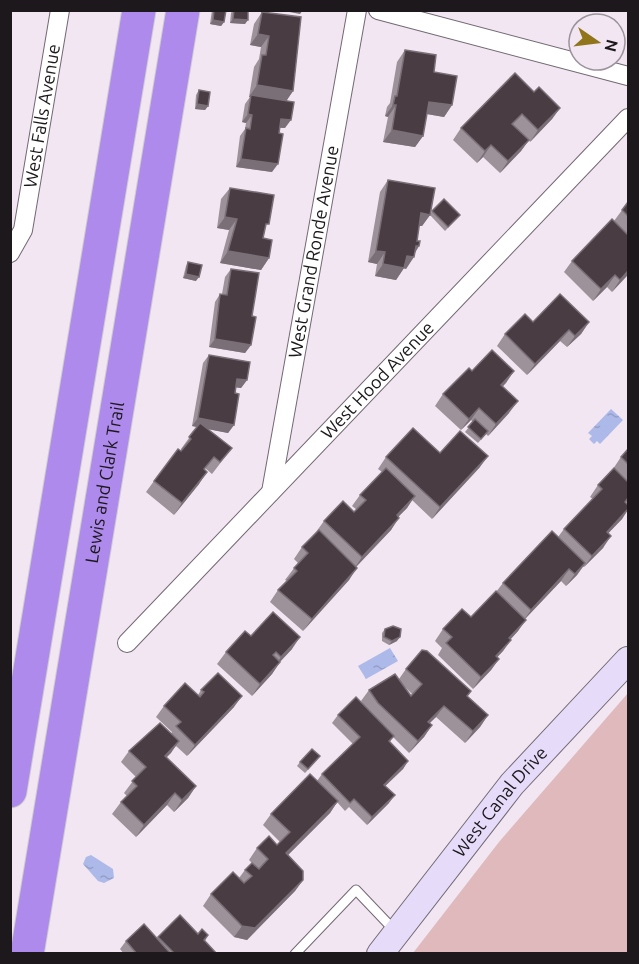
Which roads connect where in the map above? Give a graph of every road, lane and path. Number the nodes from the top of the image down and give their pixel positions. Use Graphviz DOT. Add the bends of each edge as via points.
graph roads {
  1 [pos="60,10"];
  2 [pos="140,10"];
  3 [pos="183,10"];
  4 [pos="357,10"];
  5 [pos="378,10"];
  6 [pos="628,76"];
  7 [pos="628,118"];
  8 [pos="10,253"];
  9 [pos="271,492"];
  10 [pos="128,644"];
  11 [pos="628,660"];
  12 [pos="10,791"];
  13 [pos="396,932"];
  14 [pos="27,954"];
  15 [pos="295,954"];
  16 [pos="380,954"];
  1 -- 8 [label="street, West Falls Avenue" via="23,230"];
  2 -- 12 [label="highway"];
  3 -- 14 [label="highway, Lewis and Clark Trail"];
  4 -- 9 [label="street, West Grand Ronde Avenue"];
  5 -- 6 [label="street"];
  7 -- 9 [label="street, West Hood Avenue"];
  9 -- 10 [label="street, West Hood Avenue"];
  11 -- 13 [label="street, West Canal Drive" via="512,784"];
  13 -- 15 [label="lane" via="356,890"];
  13 -- 16 [label="street, West Canal Drive"];
}
